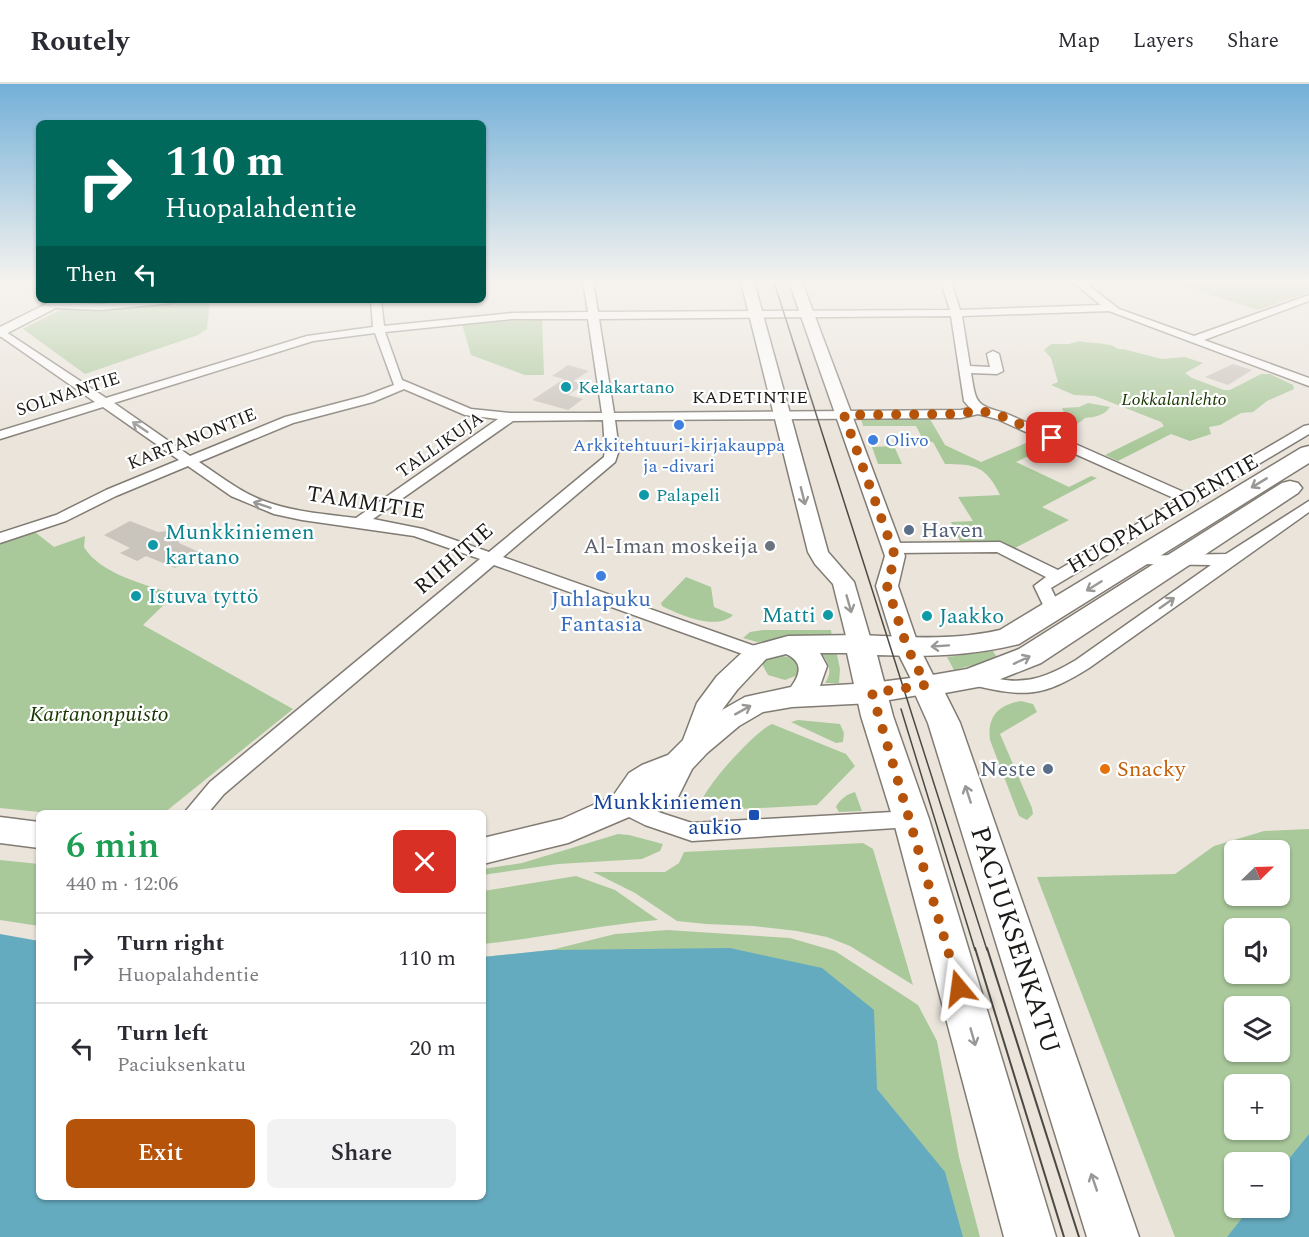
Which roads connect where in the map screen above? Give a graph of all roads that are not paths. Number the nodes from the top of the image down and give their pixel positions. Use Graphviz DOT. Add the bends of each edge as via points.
graph roads {
  1 [pos="7,336"];
  2 [pos="328,336"];
  3 [pos="381,336"];
  4 [pos="595,336"];
  5 [pos="761,336"];
  6 [pos="815,336"];
  7 [pos="960,336"];
  8 [pos="1183,336"];
  9 [pos="1205,336"];
  10 [pos="1194,340"];
  11 [pos="993,354"];
  12 [pos="965,369"];
  13 [pos="1309,382"];
  14 [pos="402,386"];
  15 [pos="103,401"];
  16 [pos="978,410"];
  17 [pos="782,415"];
  18 [pos="844,415"];
  19 [pos="608,416"];
  20 [pos="510,417"];
  21 [pos="1309,429"];
  22 [pos="0,435"];
  23 [pos="1309,453"];
  24 [pos="192,462"];
  25 [pos="1309,476"];
  26 [pos="1188,499"];
  27 [pos="1309,505"];
  28 [pos="360,522"];
  29 [pos="0,538"];
  30 [pos="893,548"];
  31 [pos="493,558"];
  32 [pos="1137,559"];
  33 [pos="1181,559"];
  34 [pos="1227,559"];
  35 [pos="1057,576"];
  36 [pos="1054,611"];
  37 [pos="860,644"];
  38 [pos="788,645"];
  39 [pos="907,647"];
  40 [pos="754,657"];
  41 [pos="972,679"];
  42 [pos="926,685"];
  43 [pos="872,693"];
  44 [pos="796,697"];
  45 [pos="688,754"];
  46 [pos="624,805"];
  47 [pos="198,810"];
  48 [pos="910,819"];
  49 [pos="0,830"];
  50 [pos="36,835"];
  51 [pos="486,839"];
  52 [pos="517,844"];
  53 [pos="486,850"];
  54 [pos="1030,1237"];
  55 [pos="1113,1237"];
  1 -- 15 [label="street, TAMMITIE"];
  2 -- 15 [label="street, SOLNANTIE"];
  3 -- 14 [label="street" via="393,376"];
  4 -- 19 [label="street, RIIHITIE"];
  5 -- 17 [label="street"];
  6 -- 18 [label="street"];
  7 -- 12 [label="street"];
  8 -- 10 [label="street"];
  9 -- 10 [label="street"];
  10 -- 13 [label="street"];
  11 -- 12 [label="street" via="997,371"];
  12 -- 16 [label="street" via="970,401"];
  14 -- 20 [label="street, KADETINTIE" via="477,414"];
  14 -- 24 [label="street, KARTANONTIE" via="289,420"];
  15 -- 22 [label="street, SOLNANTIE"];
  24 -- 15 [label="street, TAMMITIE, one-way"];
  16 -- 18 [label="street, KADETINTIE" via="961,414"];
  16 -- 26 [label="street" via="1001,416"];
  17 -- 18 [label="street, KADETINTIE"];
  17 -- 19 [label="street, KADETINTIE"];
  17 -- 37 [label="street, one-way" via="818,552 843,582"];
  18 -- 30 [label="street"];
  19 -- 20 [label="street, KADETINTIE"];
  19 -- 31 [label="street, RIIHITIE" via="610,459"];
  20 -- 28 [label="street, TALLIKUJA"];
  21 -- 26 [label="street, HUOPALAHDENTIE"];
  23 -- 32 [label="main road, HUOPALAHDENTIE, one-way"];
  28 -- 24 [label="street, TAMMITIE, one-way" via="304,516 257,504"];
  24 -- 29 [label="street, KARTANONTIE" via="111,493 62,518"];
  25 -- 33 [label="main road, HUOPALAHDENTIE"];
  26 -- 35 [label="street, HUOPALAHDENTIE"];
  27 -- 34 [label="street, HUOPALAHDENTIE"];
  28 -- 31 [label="street, TAMMITIE" via="418,532"];
  30 -- 35 [label="street" via="1000,547"];
  30 -- 39 [label="street, PACIUKSENKATU" via="896,559 887,586"];
  31 -- 40 [label="street, TAMMITIE"];
  31 -- 47 [label="street, RIIHITIE" via="217,788"];
  32 -- 33 [label="street, HUOPALAHDENTIE"];
  32 -- 36 [label="main road, HUOPALAHDENTIE, one-way"];
  33 -- 34 [label="street, HUOPALAHDENTIE"];
  41 -- 33 [label="main road, HUOPALAHDENTIE, one-way" via="1030,656"];
  41 -- 34 [label="street, HUOPALAHDENTIE, one-way" via="1017,689 1036,686 1066,673"];
  35 -- 36 [label="street, HUOPALAHDENTIE" via="1042,586"];
  36 -- 39 [label="main road, HUOPALAHDENTIE, one-way" via="996,641"];
  37 -- 38 [label="main road"];
  37 -- 39 [label="main road, HUOPALAHDENTIE"];
  37 -- 43 [label="main road"];
  38 -- 40 [label="main road"];
  38 -- 44 [label="main road" via="806,654 814,667 814,674"];
  39 -- 42 [label="street, PACIUKSENKATU"];
  40 -- 44 [label="main road" via="751,668 761,680"];
  40 -- 45 [label="main road" via="706,710"];
  41 -- 42 [label="main road, HUOPALAHDENTIE"];
  42 -- 43 [label="main road, HUOPALAHDENTIE"];
  55 -- 42 [label="main road, PACIUKSENKATU, one-way" via="944,723"];
  43 -- 44 [label="main road, HUOPALAHDENTIE"];
  43 -- 48 [label="main road"];
  45 -- 44 [label="main road, HUOPALAHDENTIE, one-way" via="742,710"];
  45 -- 46 [label="main road" via="660,795 650,802"];
  46 -- 48 [label="street" via="661,823 692,832"];
  46 -- 52 [label="main road" via="567,830"];
  48 -- 54 [label="main road, one-way"];
  49 -- 50 [label="main road"];
  51 -- 52 [label="street"];
  52 -- 53 [label="main road"];
}
